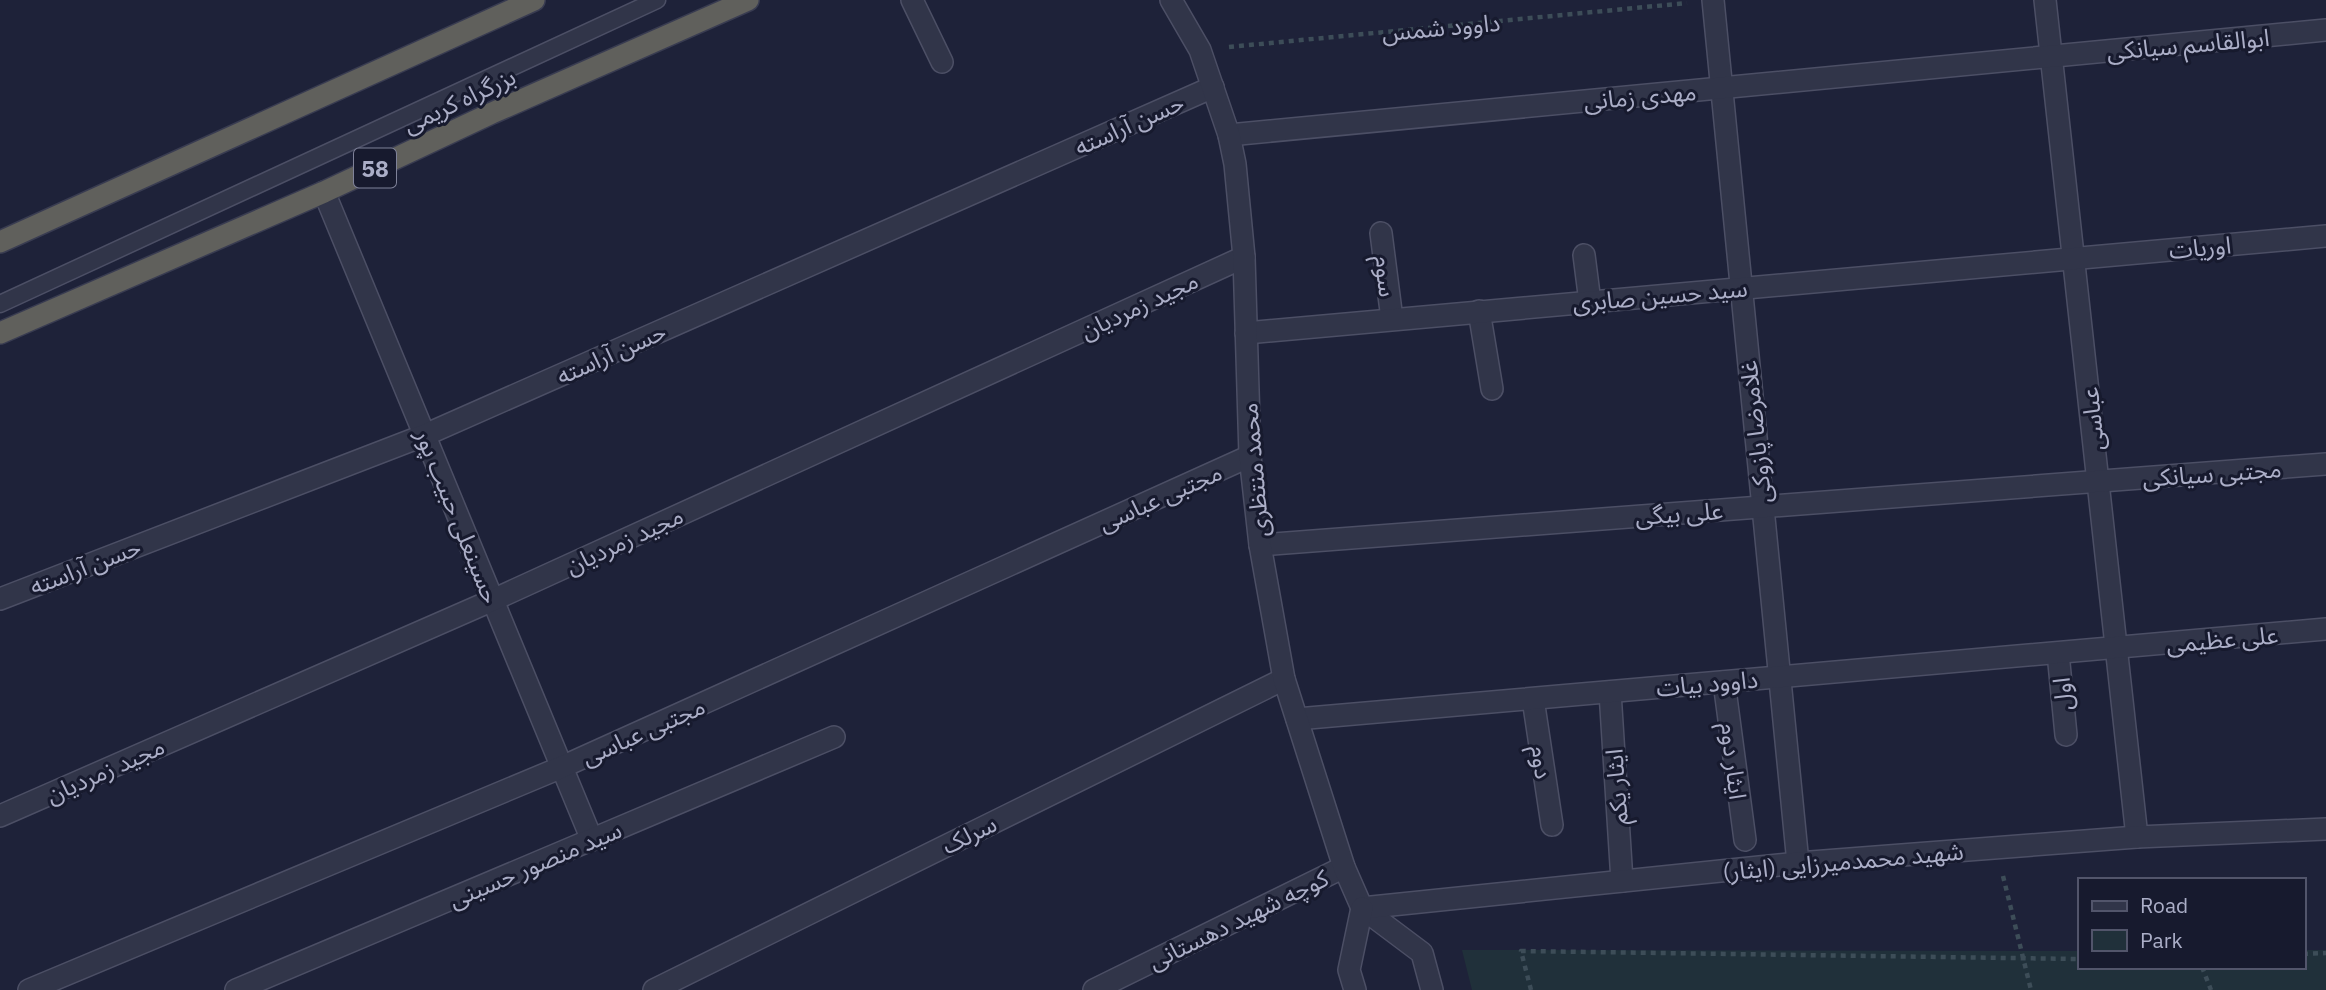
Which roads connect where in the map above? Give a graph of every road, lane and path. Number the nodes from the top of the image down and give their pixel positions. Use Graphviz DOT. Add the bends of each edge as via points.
graph roads {
  1 [pos="534,0"];
  2 [pos="657,0"];
  3 [pos="748,0"];
  4 [pos="912,0"];
  5 [pos="1171,0"];
  6 [pos="1182,0"];
  7 [pos="1716,0"];
  8 [pos="2045,0"];
  9 [pos="1187,26"];
  10 [pos="2326,30"];
  11 [pos="1200,50"];
  12 [pos="2051,57"];
  13 [pos="942,62"];
  14 [pos="1213,87"];
  15 [pos="1721,88"];
  16 [pos="1229,135"];
  17 [pos="324,192"];
  18 [pos="1381,233"];
  19 [pos="2326,236"];
  20 [pos="0,242"];
  21 [pos="1584,255"];
  22 [pos="1244,257"];
  23 [pos="2074,258"];
  24 [pos="1741,288"];
  25 [pos="1590,302"];
  26 [pos="0,304"];
  27 [pos="1479,311"];
  28 [pos="1392,319"];
  29 [pos="0,333"];
  30 [pos="1246,333"];
  31 [pos="1492,389"];
  32 [pos="425,435"];
  33 [pos="1250,456"];
  34 [pos="2326,464"];
  35 [pos="2099,482"];
  36 [pos="1763,507"];
  37 [pos="1260,545"];
  38 [pos="0,599"];
  39 [pos="493,600"];
  40 [pos="2326,629"];
  41 [pos="2117,648"];
  42 [pos="2058,653"];
  43 [pos="1779,677"];
  44 [pos="1284,679"];
  45 [pos="1724,682"];
  46 [pos="1610,692"];
  47 [pos="1533,699"];
  48 [pos="1297,719"];
  49 [pos="2066,735"];
  50 [pos="834,737"];
  51 [pos="562,767"];
  52 [pos="0,816"];
  53 [pos="1552,825"];
  54 [pos="2326,829"];
  55 [pos="2137,837"];
  56 [pos="1745,839"];
  57 [pos="592,840"];
  58 [pos="1996,848"];
  59 [pos="1798,863"];
  60 [pos="1344,867"];
  61 [pos="1622,881"];
  62 [pos="1362,908"];
  63 [pos="2326,953"];
  64 [pos="2305,954"];
  65 [pos="2078,959"];
  66 [pos="2024,960"];
  67 [pos="2203,969"];
  68 [pos="29,990"];
  69 [pos="236,990"];
  70 [pos="654,990"];
  71 [pos="1094,990"];
  72 [pos="1355,990"];
  73 [pos="1432,990"];
  74 [pos="1531,990"];
  75 [pos="2031,990"];
  76 [pos="2211,990"];
  1 -- 20 [label="highway"];
  2 -- 26 [label="lane"];
  3 -- 17 [label="highway, بزرگراه کریمی / 58"];
  4 -- 13 [label="street"];
  5 -- 9 [label="street, محمد منتظری"];
  6 -- 9 [label="street, محمد منتظری"];
  7 -- 11 [label="path, داوود شمس"];
  7 -- 15 [label="street, غلامرضا پازوکی"];
  8 -- 12 [label="street, عباسی"];
  9 -- 11 [label="street, محمد منتظری"];
  10 -- 12 [label="street, ابوالقاسم سیانکی"];
  11 -- 14 [label="street, محمد منتظری"];
  12 -- 15 [label="street, مهدی زمانی"];
  12 -- 23 [label="street, عباسی"];
  14 -- 16 [label="street, محمد منتظری"];
  14 -- 32 [label="street, حسن آراسته"];
  15 -- 16 [label="street, مهدی زمانی"];
  15 -- 24 [label="street, غلامرضا پازوکی"];
  16 -- 22 [label="street, محمد منتظری"];
  17 -- 29 [label="highway, بزرگراه کریمی / 58"];
  17 -- 32 [label="street, حسینعلی حبیب پور"];
  18 -- 28 [label="street, سوم"];
  19 -- 23 [label="street, اوریات"];
  21 -- 25 [label="street"];
  22 -- 30 [label="street, محمد منتظری"];
  22 -- 39 [label="street, مجید زمردیان"];
  23 -- 24 [label="street, سید حسین صابری"];
  23 -- 35 [label="street, عباسی"];
  24 -- 25 [label="street, سید حسین صابری"];
  24 -- 36 [label="street, غلامرضا پازوکی"];
  25 -- 27 [label="street, سید حسین صابری"];
  27 -- 28 [label="street, سید حسین صابری"];
  27 -- 31 [label="street"];
  28 -- 30 [label="street, سید حسین صابری"];
  30 -- 33 [label="street, محمد منتظری"];
  32 -- 38 [label="street, حسن آراسته"];
  32 -- 39 [label="street, حسینعلی حبیب پور"];
  33 -- 37 [label="street, محمد منتظری"];
  33 -- 51 [label="street, مجتبی عباسی"];
  34 -- 35 [label="street, مجتبی سیانکی"];
  35 -- 36 [label="street, علی بیگی"];
  35 -- 41 [label="street, عباسی"];
  36 -- 37 [label="street, علی بیگی"];
  36 -- 43 [label="street, غلامرضا پازوکی"];
  37 -- 44 [label="street, محمد منتظری"];
  39 -- 51 [label="street, حسینعلی حبیب پور"];
  39 -- 52 [label="street, مجید زمردیان"];
  40 -- 41 [label="street, علی عظیمی"];
  41 -- 42 [label="street, داوود بیات"];
  41 -- 55 [label="street, عباسی"];
  42 -- 43 [label="street, داوود بیات"];
  42 -- 49 [label="street, اول"];
  43 -- 45 [label="street, داوود بیات"];
  43 -- 59 [label="street, غلامرضا پازوکی"];
  44 -- 48 [label="street, محمد منتظری"];
  44 -- 70 [label="street, سرلک"];
  45 -- 46 [label="street, داوود بیات"];
  45 -- 56 [label="street, ایثار دوم"];
  46 -- 47 [label="street, داوود بیات"];
  46 -- 61 [label="street, ایثار یکم"];
  47 -- 48 [label="street, داوود بیات"];
  47 -- 53 [label="street, دوم"];
  48 -- 60 [label="street, محمد منتظری"];
  50 -- 57 [label="street, سید منصور حسینی"];
  51 -- 57 [label="street, حسینعلی حبیب پور"];
  51 -- 68 [label="street, مجتبی عباسی"];
  54 -- 55 [label="street, شهید محمدمیرزایی (ایثار)"];
  55 -- 58 [label="street, شهید محمدمیرزایی (ایثار)"];
  57 -- 69 [label="street, سید منصور حسینی"];
  58 -- 59 [label="street, شهید محمدمیرزایی (ایثار)"];
  58 -- 66 [label="path"];
  59 -- 61 [label="street, شهید محمدمیرزایی (ایثار)"];
  60 -- 62 [label="street, محمد منتظری"];
  60 -- 71 [label="street, کوچه شهید دهستانی"];
  61 -- 62 [label="street, شهید محمدمیرزایی (ایثار)"];
  62 -- 72 [label="street" via="1349,970"];
  62 -- 73 [label="street, محمد منتظری" via="1422,953"];
  63 -- 64 [label="path"];
  65 -- 66 [label="path"];
  66 -- 74 [label="path" via="1521,951"];
  66 -- 75 [label="path"];
  67 -- 76 [label="path"];
}
